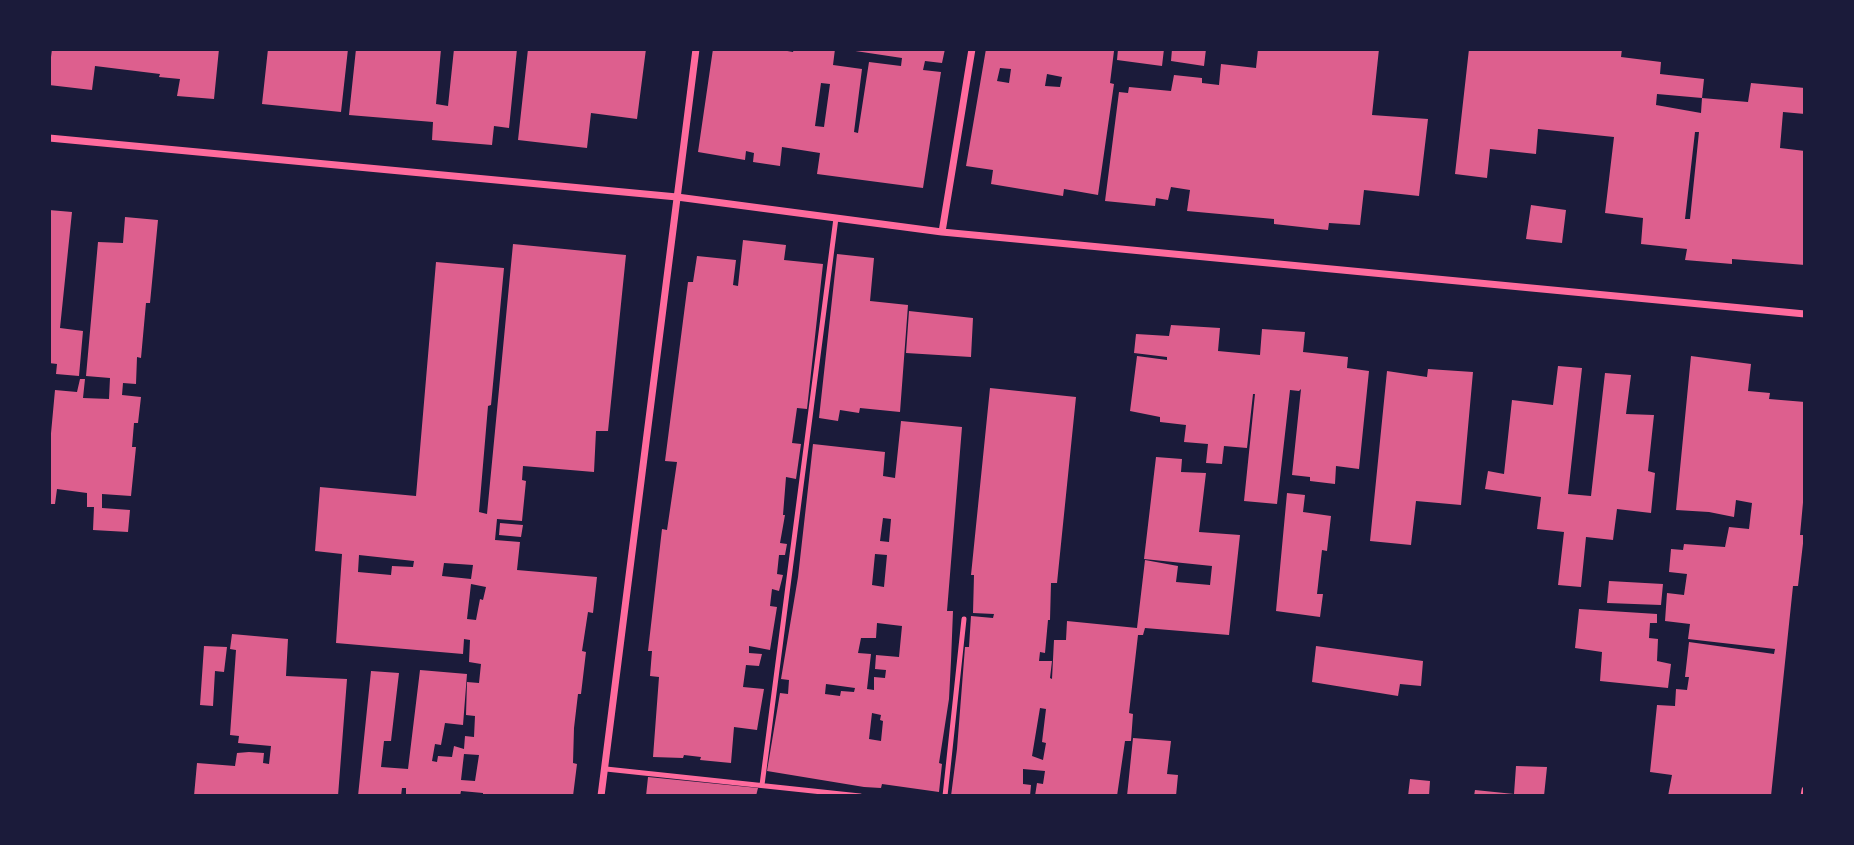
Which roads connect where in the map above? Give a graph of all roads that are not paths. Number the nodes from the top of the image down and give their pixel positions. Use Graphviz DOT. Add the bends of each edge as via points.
graph roads {
  1 [pos="696,49"];
  2 [pos="972,49"];
  3 [pos="49,138"];
  4 [pos="677,197"];
  5 [pos="836,218"];
  6 [pos="942,232"];
  7 [pos="1805,314"];
  8 [pos="964,620"];
  9 [pos="606,769"];
  10 [pos="762,785"];
  11 [pos="1805,790"];
  12 [pos="601,796"];
  13 [pos="860,796"];
  14 [pos="945,796"];
  15 [pos="1804,796"];
  1 -- 4 [label="street"];
  2 -- 6 [label="street"];
  3 -- 4 [label="street"];
  4 -- 5 [label="street"];
  4 -- 9 [label="street"];
  5 -- 6 [label="street"];
  5 -- 10 [label="lane"];
  6 -- 7 [label="street"];
  8 -- 14 [label="lane"];
  9 -- 10 [label="lane"];
  9 -- 12 [label="street"];
  10 -- 13 [label="lane"];
  11 -- 15 [label="street"];
}
